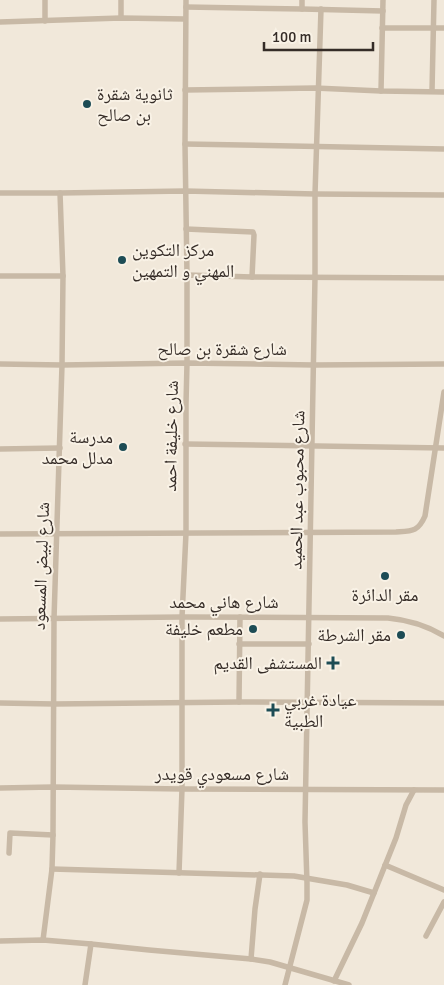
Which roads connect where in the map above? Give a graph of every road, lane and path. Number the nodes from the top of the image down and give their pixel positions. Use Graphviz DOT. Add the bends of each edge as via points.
graph roads {
  1 [pos="44,0"];
  2 [pos="121,0"];
  3 [pos="186,0"];
  4 [pos="246,0"];
  5 [pos="302,0"];
  6 [pos="383,0"];
  7 [pos="434,0"];
  8 [pos="186,7"];
  9 [pos="246,8"];
  10 [pos="302,8"];
  11 [pos="321,9"];
  12 [pos="383,11"];
  13 [pos="121,18"];
  14 [pos="185,18"];
  15 [pos="45,21"];
  16 [pos="0,22"];
  17 [pos="382,28"];
  18 [pos="433,28"];
  19 [pos="444,28"];
  20 [pos="319,89"];
  21 [pos="185,90"];
  22 [pos="381,91"];
  23 [pos="432,91"];
  24 [pos="444,92"];
  25 [pos="185,144"];
  26 [pos="317,146"];
  27 [pos="444,149"];
  28 [pos="185,191"];
  29 [pos="0,193"];
  30 [pos="60,193"];
  31 [pos="315,194"];
  32 [pos="444,195"];
  33 [pos="186,229"];
  34 [pos="187,275"];
  35 [pos="0,276"];
  36 [pos="62,276"];
  37 [pos="252,277"];
  38 [pos="315,277"];
  39 [pos="444,278"];
  40 [pos="187,363"];
  41 [pos="0,364"];
  42 [pos="444,364"];
  43 [pos="62,365"];
  44 [pos="314,365"];
  45 [pos="444,392"];
  46 [pos="185,444"];
  47 [pos="312,445"];
  48 [pos="60,448"];
  49 [pos="436,448"];
  50 [pos="444,448"];
  51 [pos="0,449"];
  52 [pos="311,532"];
  53 [pos="186,533"];
  54 [pos="0,534"];
  55 [pos="57,534"];
  56 [pos="182,617"];
  57 [pos="240,617"];
  58 [pos="310,618"];
  59 [pos="0,619"];
  60 [pos="54,619"];
  61 [pos="444,636"];
  62 [pos="239,644"];
  63 [pos="309,644"];
  64 [pos="239,702"];
  65 [pos="0,703"];
  66 [pos="182,703"];
  67 [pos="308,703"];
  68 [pos="444,703"];
  69 [pos="54,704"];
  70 [pos="54,787"];
  71 [pos="0,788"];
  72 [pos="182,789"];
  73 [pos="307,790"];
  74 [pos="414,790"];
  75 [pos="444,790"];
  76 [pos="53,835"];
  77 [pos="9,853"];
  78 [pos="384,865"];
  79 [pos="52,869"];
  80 [pos="179,873"];
  81 [pos="260,874"];
  82 [pos="307,877"];
  83 [pos="444,890"];
  84 [pos="374,893"];
  85 [pos="444,902"];
  86 [pos="426,936"];
  87 [pos="43,940"];
  88 [pos="0,942"];
  89 [pos="91,944"];
  90 [pos="251,959"];
  91 [pos="289,968"];
  92 [pos="334,980"];
  93 [pos="85,985"];
  94 [pos="285,985"];
  95 [pos="349,985"];
  1 -- 15 [label="street"];
  2 -- 13 [label="street"];
  3 -- 8 [label="street, شارع خليفة احمد"];
  4 -- 9 [label="street"];
  5 -- 10 [label="street"];
  6 -- 12 [label="street"];
  7 -- 18 [label="street"];
  8 -- 9 [label="street"];
  8 -- 14 [label="street, شارع خليفة احمد"];
  9 -- 10 [label="street"];
  10 -- 11 [label="street"];
  11 -- 12 [label="street"];
  11 -- 20 [label="street, شارع محبوب عبد الحميد"];
  12 -- 17 [label="street"];
  13 -- 14 [label="street"];
  13 -- 15 [label="street"];
  14 -- 21 [label="street, شارع خليفة احمد"];
  15 -- 16 [label="street"];
  17 -- 18 [label="street"];
  17 -- 22 [label="street"];
  18 -- 19 [label="street"];
  18 -- 23 [label="street"];
  20 -- 21 [label="street"];
  20 -- 22 [label="street"];
  20 -- 26 [label="street, شارع محبوب عبد الحميد"];
  21 -- 25 [label="street, شارع خليفة احمد"];
  22 -- 23 [label="street"];
  23 -- 24 [label="street"];
  25 -- 26 [label="street"];
  25 -- 28 [label="street, شارع خليفة احمد"];
  26 -- 27 [label="street"];
  26 -- 31 [label="street, شارع محبوب عبد الحميد"];
  28 -- 30 [label="street"];
  28 -- 31 [label="street"];
  28 -- 33 [label="street, شارع خليفة احمد"];
  29 -- 30 [label="street"];
  30 -- 36 [label="street, شارع لبيض المسعود"];
  31 -- 32 [label="street"];
  31 -- 38 [label="street, شارع محبوب عبد الحميد"];
  33 -- 34 [label="street, شارع خليفة احمد"];
  33 -- 37 [label="street" via="253,232"];
  34 -- 37 [label="street"];
  34 -- 40 [label="street, شارع خليفة احمد"];
  35 -- 36 [label="street"];
  36 -- 43 [label="street, شارع لبيض المسعود"];
  37 -- 38 [label="street"];
  38 -- 39 [label="street"];
  38 -- 44 [label="street, شارع محبوب عبد الحميد"];
  40 -- 43 [label="street, شارع شقرة بن صالح"];
  40 -- 44 [label="street, شارع شقرة بن صالح"];
  40 -- 46 [label="street, شارع خليفة احمد"];
  41 -- 43 [label="street, شارع شقرة بن صالح"];
  42 -- 44 [label="street, شارع شقرة بن صالح"];
  43 -- 48 [label="street, شارع لبيض المسعود"];
  44 -- 47 [label="street, شارع محبوب عبد الحميد"];
  45 -- 49 [label="street"];
  46 -- 47 [label="street"];
  46 -- 53 [label="street, شارع خليفة احمد"];
  47 -- 49 [label="street"];
  47 -- 52 [label="street, شارع محبوب عبد الحميد"];
  48 -- 51 [label="street"];
  48 -- 55 [label="street, شارع لبيض المسعود"];
  49 -- 50 [label="street"];
  49 -- 52 [label="street" via="426,510 416,530"];
  52 -- 53 [label="street"];
  52 -- 58 [label="street, شارع محبوب عبد الحميد"];
  53 -- 55 [label="street"];
  53 -- 56 [label="street, شارع خليفة احمد"];
  54 -- 55 [label="street"];
  55 -- 60 [label="street, شارع لبيض المسعود"];
  56 -- 57 [label="street, شارع هاني محمد"];
  56 -- 60 [label="street, شارع هاني محمد"];
  56 -- 66 [label="street, شارع خليفة احمد"];
  57 -- 58 [label="street, شارع هاني محمد"];
  57 -- 62 [label="street"];
  58 -- 61 [label="street, شارع هاني محمد" via="394,618 425,625"];
  58 -- 63 [label="street, شارع محبوب عبد الحميد"];
  59 -- 60 [label="street, شارع هاني محمد"];
  60 -- 69 [label="street, شارع لبيض المسعود"];
  62 -- 63 [label="street"];
  62 -- 64 [label="street"];
  63 -- 67 [label="street, شارع محبوب عبد الحميد"];
  64 -- 66 [label="street"];
  64 -- 67 [label="street"];
  65 -- 69 [label="street"];
  66 -- 69 [label="street"];
  66 -- 72 [label="street, شارع خليفة احمد"];
  67 -- 68 [label="street"];
  67 -- 73 [label="street, شارع محبوب عبد الحميد"];
  69 -- 70 [label="street, شارع لبيض المسعود"];
  70 -- 71 [label="street, شارع مسعودي قويدر"];
  70 -- 72 [label="street, شارع مسعودي قويدر"];
  70 -- 76 [label="street, شارع لبيض المسعود"];
  72 -- 73 [label="street, شارع مسعودي قويدر"];
  72 -- 80 [label="street, شارع خليفة احمد"];
  73 -- 74 [label="street, شارع مسعودي قويدر"];
  73 -- 82 [label="street, شارع محبوب عبد الحميد"];
  74 -- 75 [label="street, شارع مسعودي قويدر"];
  74 -- 78 [label="street"];
  76 -- 77 [label="street" via="10,833"];
  76 -- 79 [label="street, شارع لبيض المسعود"];
  78 -- 83 [label="street"];
  78 -- 84 [label="street"];
  79 -- 80 [label="street"];
  79 -- 87 [label="street, شارع لبيض المسعود"];
  80 -- 81 [label="street"];
  81 -- 82 [label="street"];
  81 -- 90 [label="street"];
  82 -- 84 [label="street"];
  82 -- 91 [label="street, شارع محبوب عبد الحميد" via="307,900"];
  84 -- 92 [label="street"];
  85 -- 86 [label="street"];
  87 -- 88 [label="street"];
  87 -- 89 [label="street"];
  89 -- 90 [label="street"];
  89 -- 93 [label="street"];
  90 -- 91 [label="street"];
  91 -- 92 [label="street"];
  91 -- 94 [label="street, شارع محبوب عبد الحميد"];
  92 -- 95 [label="street"];
}
